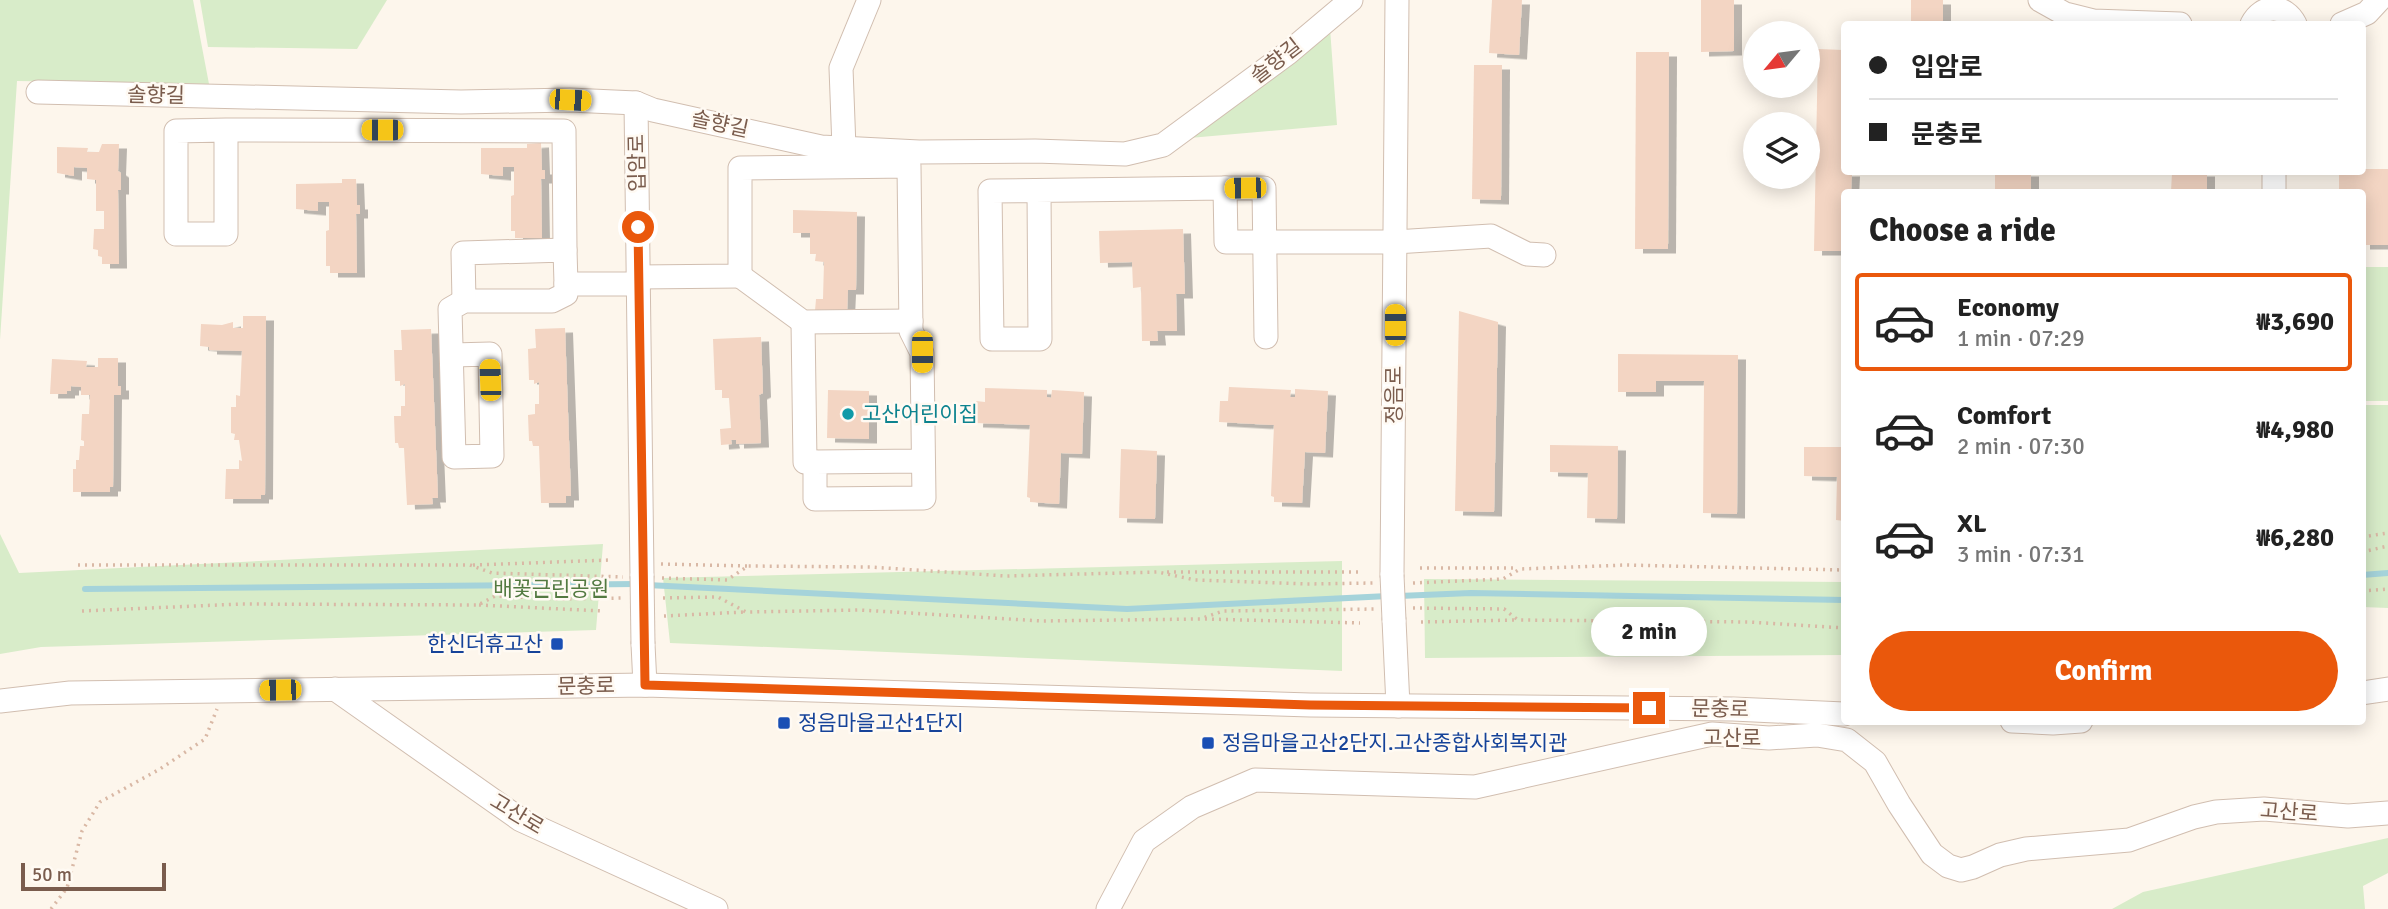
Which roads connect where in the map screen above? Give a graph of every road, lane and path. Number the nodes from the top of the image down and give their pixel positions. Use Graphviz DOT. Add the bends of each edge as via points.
graph roads {
  1 [pos="869,0"];
  2 [pos="1351,0"];
  3 [pos="1397,0"];
  4 [pos="2040,0"];
  5 [pos="2379,0"];
  6 [pos="2090,21"];
  7 [pos="2254,21"];
  8 [pos="2293,21"];
  9 [pos="2349,21"];
  10 [pos="38,92"];
  11 [pos="636,103"];
  12 [pos="226,130"];
  13 [pos="844,148"];
  14 [pos="1225,188"];
  15 [pos="1039,191"];
  16 [pos="1265,242"];
  17 [pos="1395,242"];
  18 [pos="565,250"];
  19 [pos="1544,255"];
  20 [pos="740,276"];
  21 [pos="638,280"];
  22 [pos="566,284"];
  23 [pos="464,301"];
  24 [pos="911,321"];
  25 [pos="803,322"];
  26 [pos="1266,337"];
  27 [pos="453,355"];
  28 [pos="922,461"];
  29 [pos="815,462"];
  30 [pos="2388,533"];
  31 [pos="2366,536"];
  32 [pos="2388,546"];
  33 [pos="2366,551"];
  34 [pos="610,560"];
  35 [pos="78,565"];
  36 [pos="470,565"];
  37 [pos="748,566"];
  38 [pos="1420,568"];
  39 [pos="1520,569"];
  40 [pos="1841,570"];
  41 [pos="1158,572"];
  42 [pos="1362,572"];
  43 [pos="648,574"];
  44 [pos="1389,580"];
  45 [pos="2386,589"];
  46 [pos="2366,592"];
  47 [pos="626,598"];
  48 [pos="652,598"];
  49 [pos="478,605"];
  50 [pos="82,611"];
  51 [pos="603,611"];
  52 [pos="746,612"];
  53 [pos="1395,612"];
  54 [pos="661,616"];
  55 [pos="1200,619"];
  56 [pos="1518,620"];
  57 [pos="1421,622"];
  58 [pos="1360,623"];
  59 [pos="1841,628"];
  60 [pos="645,685"];
  61 [pos="335,689"];
  62 [pos="2388,689"];
  63 [pos="224,691"];
  64 [pos="2366,692"];
  65 [pos="0,701"];
  66 [pos="1398,706"];
  67 [pos="1841,714"];
  68 [pos="2388,813"];
  69 [pos="51,909"];
  70 [pos="716,909"];
  71 [pos="1108,909"];
  1 -- 13 [label="street" via="841,68"];
  2 -- 13 [label="street, 솔향길" via="1163,145 1125,154"];
  3 -- 17 [label="street, 정음로"];
  4 -- 6 [label="street"];
  5 -- 9 [label="street" via="2367,13"];
  7 -- 8 [label="street" via="2275,8 2288,13"];
  10 -- 11 [label="street, 솔향길"];
  11 -- 13 [label="street, 솔향길" via="821,148"];
  11 -- 21 [label="street, 입암로"];
  12 -- 12 [label="street" via="176,131 176,234 226,234"];
  12 -- 18 [label="street" via="564,131"];
  14 -- 15 [label="street"];
  14 -- 16 [label="street" via="1226,242"];
  14 -- 16 [label="street" via="1264,188"];
  15 -- 15 [label="street" via="990,191 992,339 1040,339"];
  16 -- 17 [label="street"];
  16 -- 26 [label="street"];
  17 -- 19 [label="street" via="1491,236 1527,254"];
  17 -- 44 [label="street, 정음로"];
  18 -- 22 [label="street"];
  18 -- 23 [label="street" via="463,253"];
  20 -- 21 [label="street"];
  20 -- 24 [label="street" via="740,168 909,166"];
  20 -- 25 [label="street"];
  21 -- 22 [label="street"];
  21 -- 43 [label="street, 입암로"];
  22 -- 23 [label="street" via="566,294 552,301"];
  23 -- 27 [label="street" via="450,309"];
  24 -- 25 [label="street"];
  24 -- 28 [label="street" via="922,352"];
  25 -- 29 [label="street" via="805,462"];
  28 -- 29 [label="street"];
  28 -- 29 [label="street" via="924,498 816,499"];
  30 -- 31 [label="path"];
  32 -- 33 [label="path"];
  34 -- 36 [label="path"];
  35 -- 36 [label="path"];
  36 -- 43 [label="path" via="492,573"];
  37 -- 41 [label="path" via="870,567 1006,576"];
  37 -- 43 [label="path"];
  37 -- 43 [label="path" via="727,580"];
  38 -- 39 [label="path"];
  39 -- 40 [label="path" via="1625,565"];
  39 -- 44 [label="path" via="1503,579 1468,583"];
  41 -- 42 [label="path"];
  41 -- 44 [label="path" via="1195,580 1307,584"];
  43 -- 60 [label="street, 입암로, bridge"];
  44 -- 53 [label="street, 정음로, bridge"];
  45 -- 46 [label="path"];
  47 -- 49 [label="path" via="495,596"];
  48 -- 52 [label="path" via="719,597"];
  49 -- 50 [label="path" via="242,604"];
  49 -- 51 [label="path"];
  52 -- 54 [label="path"];
  52 -- 55 [label="path" via="860,610 1042,621"];
  53 -- 55 [label="path" via="1223,611"];
  53 -- 56 [label="path" via="1504,609"];
  53 -- 66 [label="street, 정음로"];
  55 -- 58 [label="path"];
  56 -- 57 [label="path"];
  56 -- 59 [label="path" via="1749,622"];
  60 -- 61 [label="street, 문충로"];
  60 -- 66 [label="street, 문충로"];
  61 -- 63 [label="street, 문충로"];
  61 -- 70 [label="street, 고산로" via="521,820"];
  62 -- 64 [label="street"];
  63 -- 65 [label="street, 문충로" via="70,693"];
  63 -- 69 [label="path" via="205,739 100,802 82,831 67,888"];
  66 -- 67 [label="street, 문충로"];
  68 -- 71 [label="street, 고산로" via="2216,812 2129,841 2026,849 1961,870 1932,854 1875,762 1847,740 1817,735 1712,734 1475,787 1255,780 1192,807 1144,841"];
}
